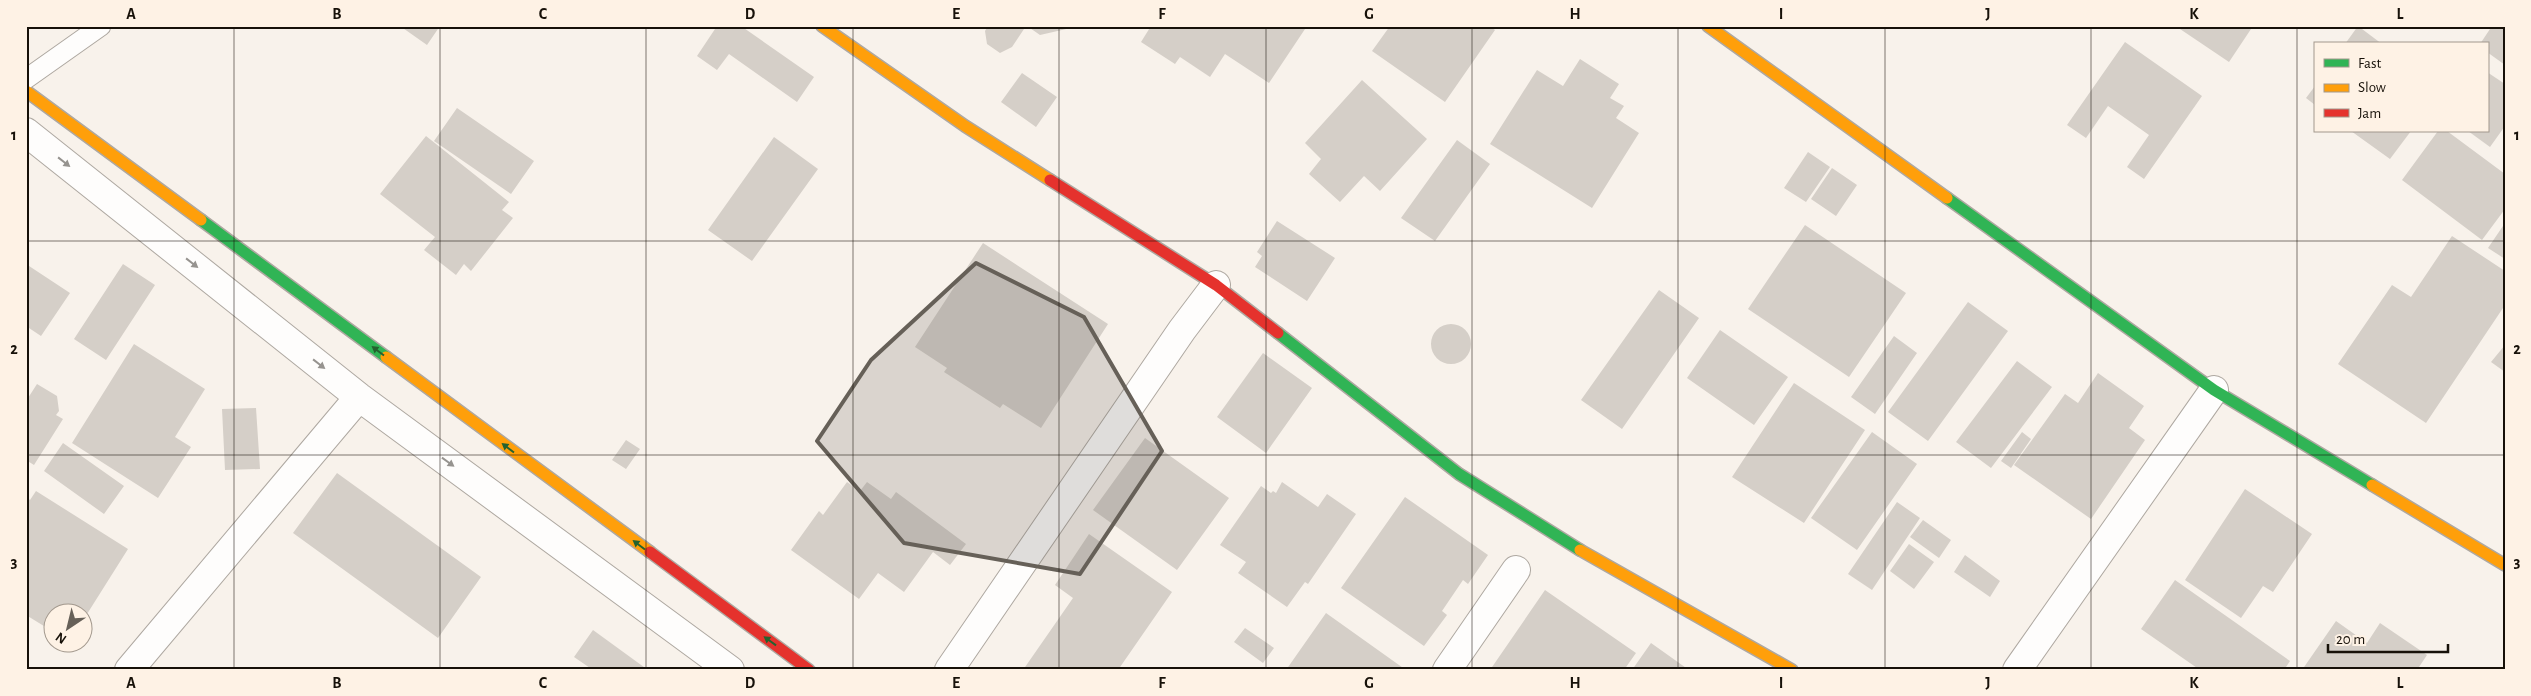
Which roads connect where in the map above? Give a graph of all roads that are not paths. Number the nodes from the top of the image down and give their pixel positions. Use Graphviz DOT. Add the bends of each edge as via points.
graph roads {
  1 [pos="101,26"];
  2 [pos="822,26"];
  3 [pos="1708,26"];
  4 [pos="26,79"];
  5 [pos="26,91"];
  6 [pos="26,132"];
  7 [pos="1216,285"];
  8 [pos="2214,390"];
  9 [pos="359,397"];
  10 [pos="2505,565"];
  11 [pos="1516,570"];
  12 [pos="713,665"];
  13 [pos="130,670"];
  14 [pos="809,670"];
  15 [pos="949,670"];
  16 [pos="1447,670"];
  17 [pos="1792,670"];
  18 [pos="2017,670"];
  1 -- 4 [label="lane"];
  2 -- 7 [label="street" via="965,126"];
  3 -- 8 [label="street"];
  14 -- 5 [label="street, one-way"];
  6 -- 9 [label="street, one-way"];
  7 -- 15 [label="street"];
  7 -- 17 [label="street" via="1459,474 1555,536"];
  8 -- 10 [label="street"];
  8 -- 18 [label="street"];
  9 -- 12 [label="street, one-way"];
  9 -- 13 [label="street"];
  11 -- 16 [label="street"];
}
